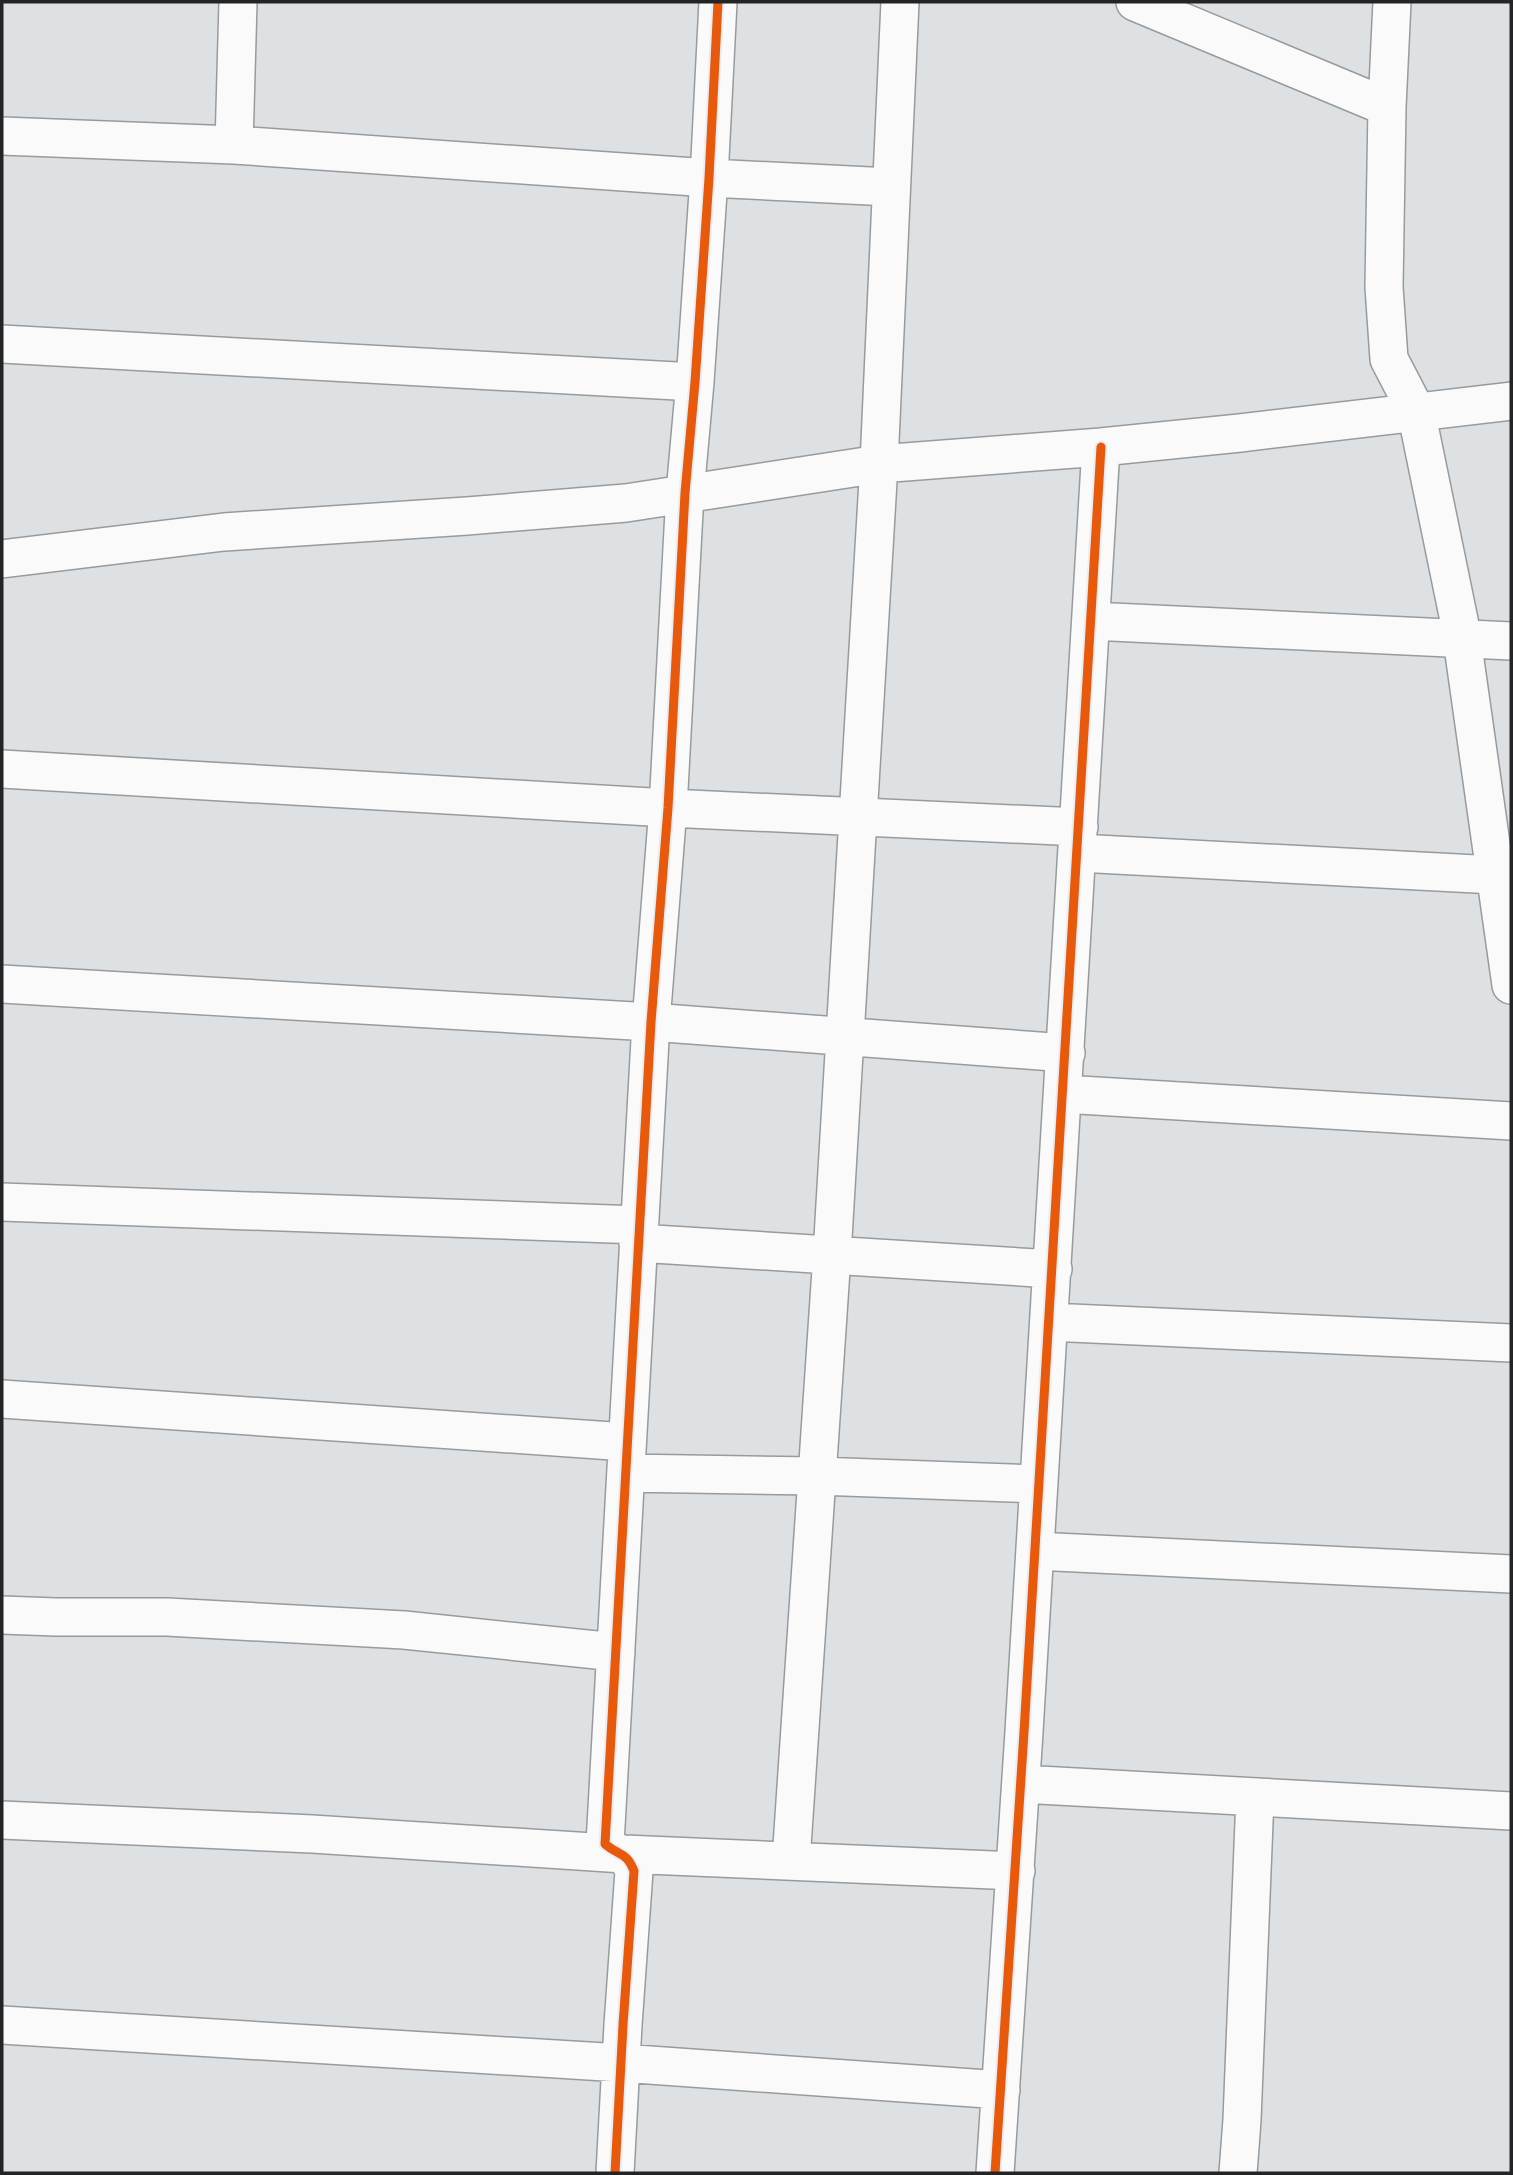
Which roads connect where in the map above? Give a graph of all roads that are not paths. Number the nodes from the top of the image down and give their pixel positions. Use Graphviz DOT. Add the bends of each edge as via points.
graph roads {
  1 [pos="238,2"];
  2 [pos="718,2"];
  3 [pos="900,2"];
  4 [pos="1135,2"];
  5 [pos="1392,2"];
  6 [pos="1387,107"];
  7 [pos="2,136"];
  8 [pos="234,145"];
  9 [pos="709,178"];
  10 [pos="890,187"];
  11 [pos="2,344"];
  12 [pos="695,382"];
  13 [pos="1511,401"];
  14 [pos="1416,411"];
  15 [pos="1101,447"];
  16 [pos="879,464"];
  17 [pos="685,493"];
  18 [pos="2,559"];
  19 [pos="1091,621"];
  20 [pos="1462,639"];
  21 [pos="1511,640"];
  22 [pos="2,769"];
  23 [pos="668,808"];
  24 [pos="858,817"];
  25 [pos="1079,840"];
  26 [pos="1499,859"];
  27 [pos="2,984"];
  28 [pos="1511,985"];
  29 [pos="651,1022"];
  30 [pos="845,1037"];
  31 [pos="1066,1053"];
  32 [pos="1063,1094"];
  33 [pos="1511,1121"];
  34 [pos="2,1202"];
  35 [pos="639,1234"];
  36 [pos="832,1255"];
  37 [pos="1053,1269"];
  38 [pos="1049,1322"];
  39 [pos="1511,1343"];
  40 [pos="2,1399"];
  41 [pos="626,1457"];
  42 [pos="817,1476"];
  43 [pos="1039,1484"];
  44 [pos="1035,1550"];
  45 [pos="1511,1574"];
  46 [pos="2,1615"];
  47 [pos="616,1652"];
  48 [pos="1021,1784"];
  49 [pos="1255,1797"];
  50 [pos="1511,1811"];
  51 [pos="2,1820"];
  52 [pos="624,1854"];
  53 [pos="791,1861"];
  54 [pos="1016,1871"];
  55 [pos="2,2025"];
  56 [pos="621,2063"];
  57 [pos="1001,2090"];
  58 [pos="615,2173"];
  59 [pos="995,2173"];
  60 [pos="1238,2173"];
  1 -- 8 [label="street"];
  2 -- 9 [label="street"];
  3 -- 10 [label="street"];
  4 -- 6 [label="street"];
  5 -- 6 [label="street"];
  6 -- 14 [label="street" via="1384,287 1388,359"];
  7 -- 8 [label="street"];
  8 -- 9 [label="street"];
  9 -- 10 [label="street"];
  9 -- 12 [label="street"];
  10 -- 16 [label="street"];
  11 -- 12 [label="street"];
  12 -- 17 [label="street"];
  13 -- 14 [label="street"];
  14 -- 15 [label="street"];
  14 -- 20 [label="street"];
  15 -- 16 [label="street"];
  15 -- 19 [label="street"];
  16 -- 17 [label="street"];
  16 -- 24 [label="street"];
  17 -- 18 [label="street" via="626,503 224,532"];
  17 -- 23 [label="street"];
  19 -- 20 [label="street"];
  19 -- 25 [label="street"];
  20 -- 21 [label="street"];
  20 -- 26 [label="street"];
  22 -- 23 [label="street"];
  23 -- 24 [label="street"];
  23 -- 29 [label="street"];
  24 -- 25 [label="street"];
  24 -- 30 [label="street"];
  25 -- 26 [label="street"];
  25 -- 31 [label="street"];
  26 -- 28 [label="street"];
  27 -- 29 [label="street"];
  29 -- 30 [label="street"];
  29 -- 35 [label="street"];
  30 -- 31 [label="street"];
  30 -- 36 [label="street"];
  31 -- 32 [label="street"];
  32 -- 33 [label="street"];
  32 -- 37 [label="street"];
  34 -- 35 [label="street"];
  35 -- 36 [label="street"];
  35 -- 41 [label="street"];
  36 -- 37 [label="street"];
  36 -- 42 [label="street"];
  37 -- 38 [label="street"];
  38 -- 39 [label="street"];
  38 -- 43 [label="street"];
  40 -- 41 [label="street"];
  41 -- 42 [label="street"];
  41 -- 47 [label="street"];
  42 -- 43 [label="street"];
  42 -- 53 [label="street"];
  43 -- 44 [label="street"];
  44 -- 45 [label="street"];
  44 -- 48 [label="street"];
  46 -- 47 [label="street" via="167,1617 390,1629"];
  47 -- 52 [label="street" via="605,1844"];
  48 -- 49 [label="street"];
  48 -- 54 [label="street"];
  49 -- 50 [label="street"];
  49 -- 60 [label="street"];
  51 -- 52 [label="street"];
  52 -- 53 [label="street"];
  52 -- 56 [label="street" via="634,1871"];
  53 -- 54 [label="street"];
  54 -- 57 [label="street"];
  55 -- 56 [label="street"];
  56 -- 57 [label="street"];
  56 -- 58 [label="street"];
  57 -- 59 [label="street"];
}
